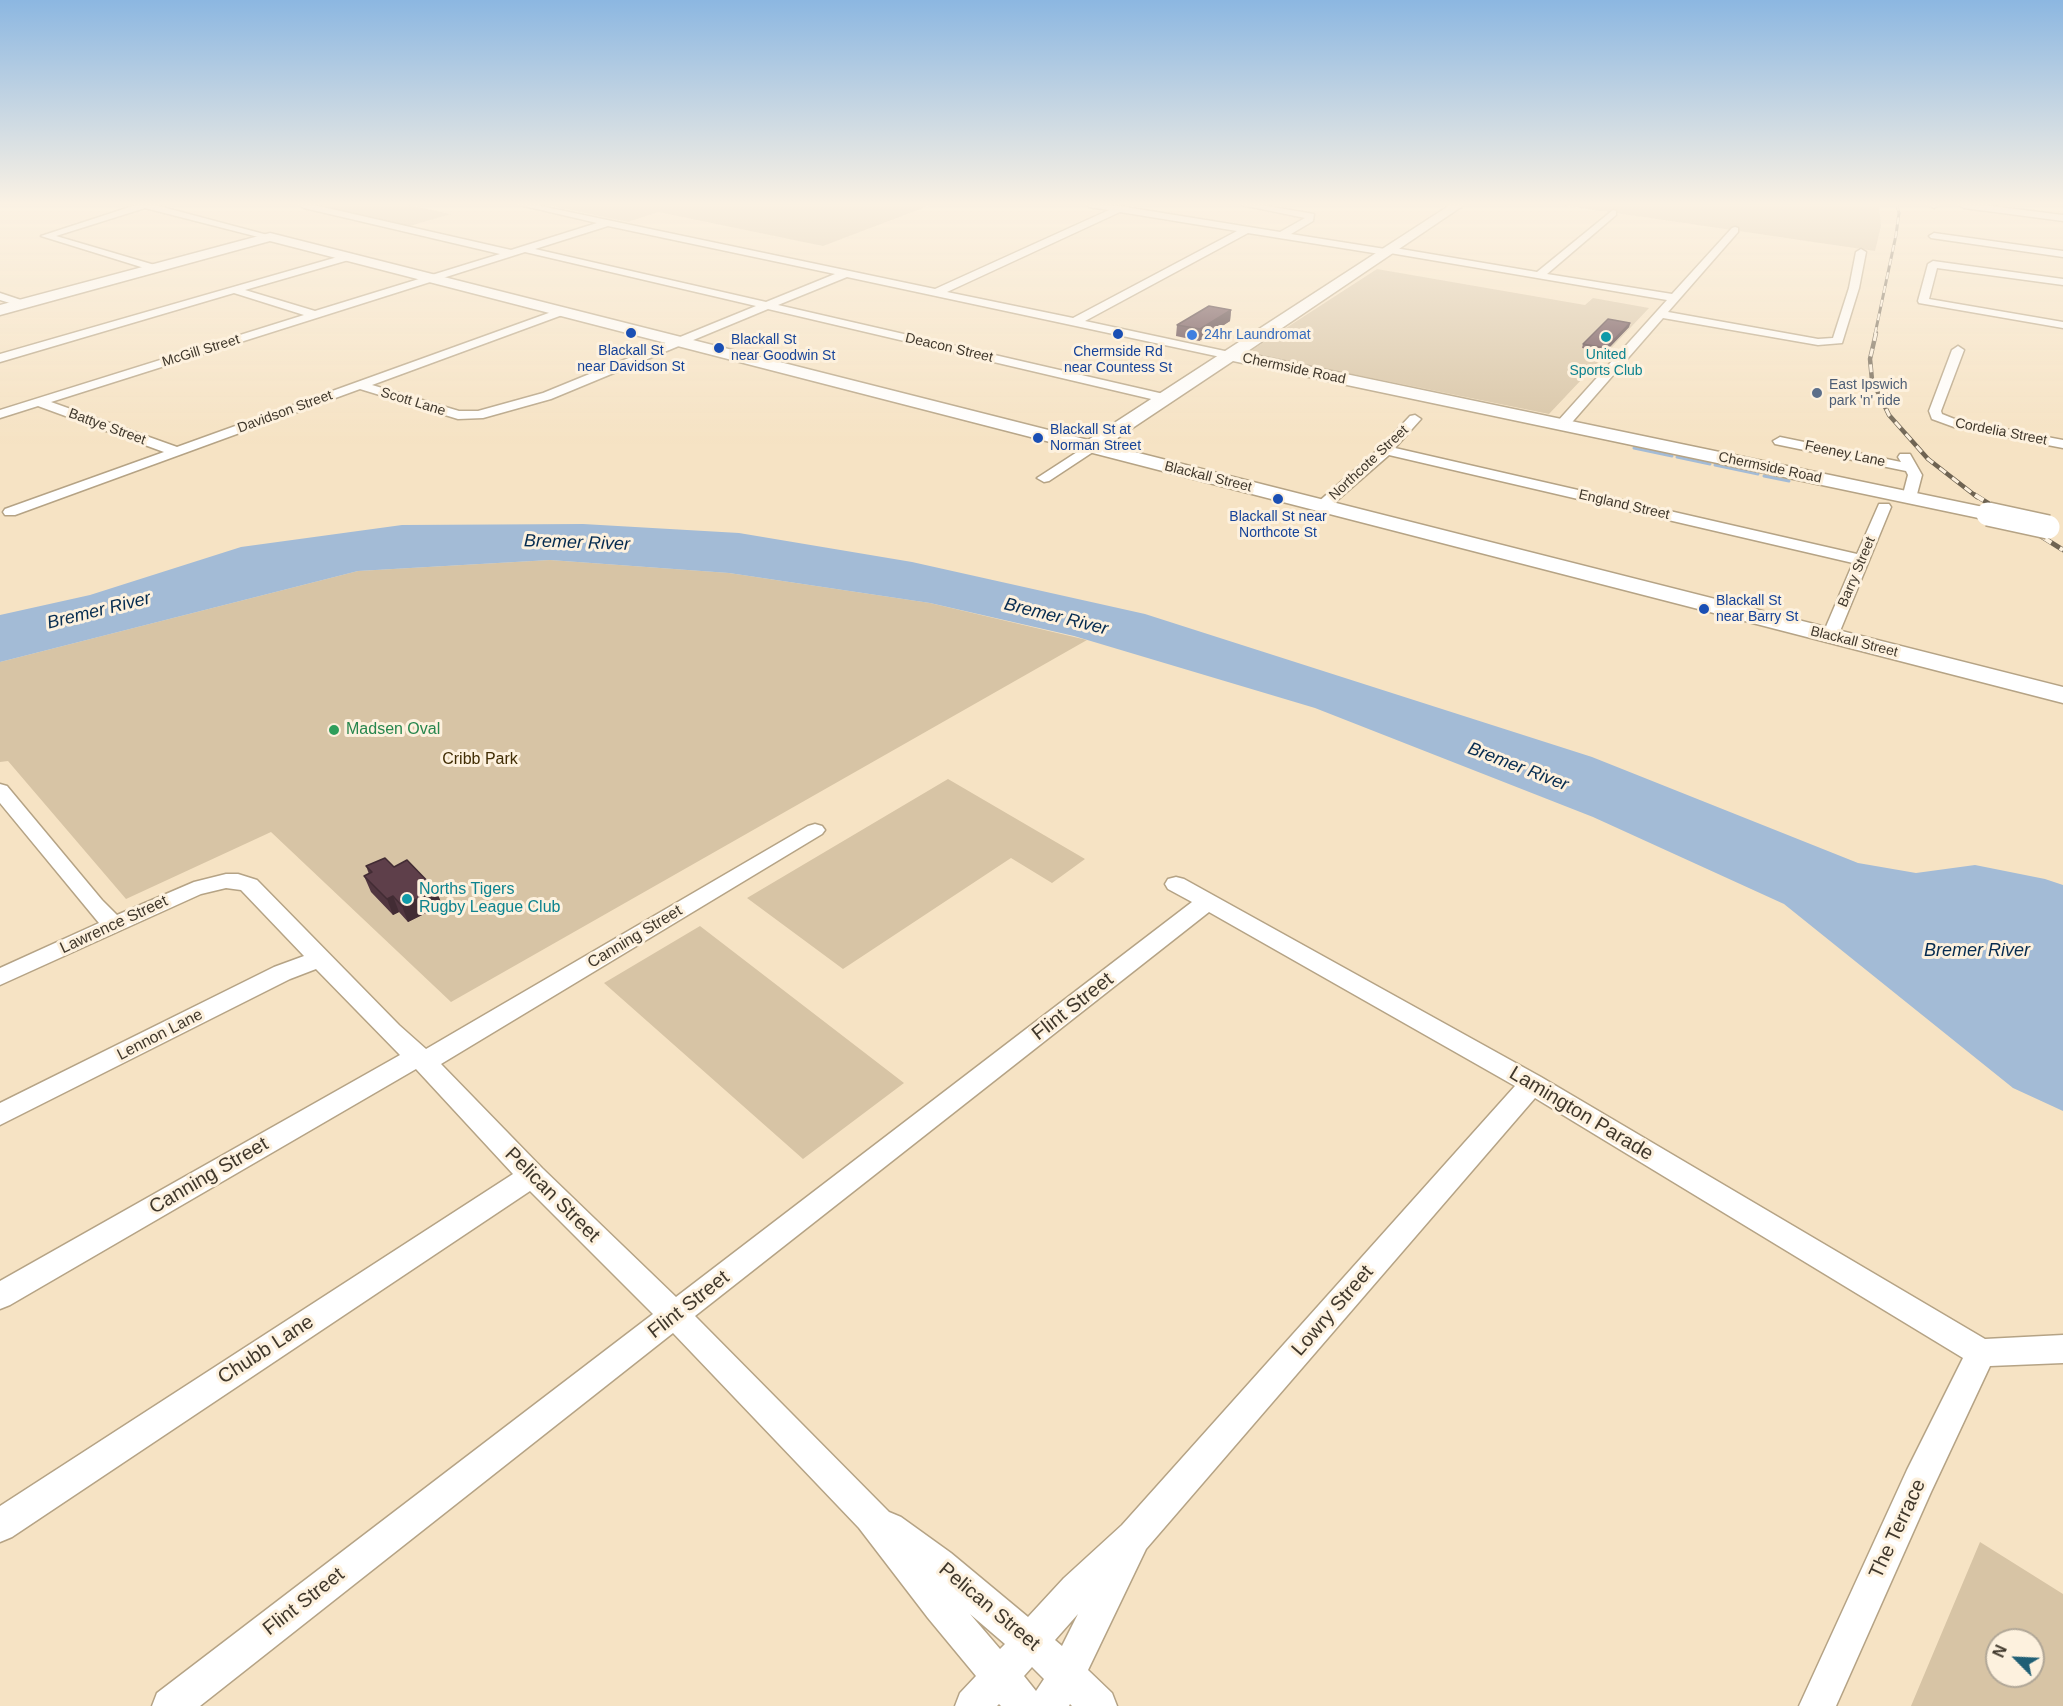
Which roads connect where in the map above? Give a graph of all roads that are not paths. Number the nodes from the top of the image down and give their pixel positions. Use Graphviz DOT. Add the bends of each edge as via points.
graph roads {
  1 [pos="94,285"];
  2 [pos="253,285"];
  3 [pos="413,285"];
  4 [pos="453,285"];
  5 [pos="676,285"];
  6 [pos="819,285"];
  7 [pos="902,285"];
  8 [pos="953,285"];
  9 [pos="1145,285"];
  10 [pos="1337,285"];
  11 [pos="1595,285"];
  12 [pos="1686,285"];
  13 [pos="1853,285"];
  14 [pos="1928,285"];
  15 [pos="234,290"];
  16 [pos="937,292"];
  17 [pos="0,296"];
  18 [pos="1674,298"];
  19 [pos="23,304"];
  20 [pos="767,306"];
  21 [pos="0,310"];
  22 [pos="561,312"];
  23 [pos="1661,314"];
  24 [pos="316,315"];
  25 [pos="1076,322"];
  26 [pos="2063,324"];
  27 [pos="679,342"];
  28 [pos="1958,350"];
  29 [pos="1230,355"];
  30 [pos="0,358"];
  31 [pos="360,385"];
  32 [pos="1164,398"];
  33 [pos="38,402"];
  34 [pos="0,414"];
  35 [pos="1416,419"];
  36 [pos="1562,425"];
  37 [pos="1780,441"];
  38 [pos="2063,444"];
  39 [pos="1091,447"];
  40 [pos="1386,450"];
  41 [pos="175,451"];
  42 [pos="1044,478"];
  43 [pos="1910,498"];
  44 [pos="1322,506"];
  45 [pos="1884,507"];
  46 [pos="10,512"];
  47 [pos="2055,529"];
  48 [pos="1862,560"];
  49 [pos="1830,636"];
  50 [pos="2063,695"];
  51 [pos="0,790"];
  52 [pos="815,830"];
  53 [pos="231,880"];
  54 [pos="1176,884"];
  55 [pos="1207,902"];
  56 [pos="114,925"];
  57 [pos="321,958"];
  58 [pos="0,977"];
  59 [pos="421,1059"];
  60 [pos="1532,1084"];
  61 [pos="0,1115"];
  62 [pos="532,1176"];
  63 [pos="0,1296"];
  64 [pos="675,1316"];
  65 [pos="2063,1348"];
  66 [pos="1981,1353"];
  67 [pos="871,1516"];
  68 [pos="0,1525"];
  69 [pos="1134,1537"];
  70 [pos="1031,1642"];
  71 [pos="1066,1674"];
  72 [pos="999,1676"];
  73 [pos="170,1706"];
  74 [pos="973,1706"];
  75 [pos="1025,1706"];
  76 [pos="1048,1706"];
  77 [pos="1099,1706"];
  78 [pos="1817,1706"];
  1 -- 19 [label="street"];
  2 -- 15 [label="street"];
  3 -- 24 [label="street, McGill Street"];
  4 -- 22 [label="street, Blackall Street"];
  5 -- 20 [label="street, Deacon Street"];
  6 -- 20 [label="street"];
  7 -- 16 [label="street, Chermside Road"];
  8 -- 16 [label="street"];
  9 -- 25 [label="street"];
  10 -- 29 [label="street"];
  11 -- 18 [label="street"];
  12 -- 18 [label="street"];
  13 -- 23 [label="street" via="1840,340 1833,342"];
  14 -- 26 [label="street" via="1924,302"];
  15 -- 24 [label="street"];
  15 -- 30 [label="street"];
  16 -- 25 [label="street, Chermside Road"];
  17 -- 19 [label="street"];
  18 -- 23 [label="street"];
  19 -- 21 [label="street"];
  20 -- 27 [label="street"];
  20 -- 32 [label="street, Deacon Street"];
  22 -- 27 [label="street, Blackall Street"];
  22 -- 31 [label="street, Davidson Street"];
  23 -- 36 [label="street"];
  24 -- 33 [label="street, McGill Street"];
  25 -- 29 [label="street, Chermside Road"];
  27 -- 31 [label="street, Scott Lane" via="547,396 467,417"];
  27 -- 39 [label="street, Blackall Street"];
  28 -- 38 [label="street, Cordelia Street" via="1935,411 1939,418"];
  29 -- 32 [label="street"];
  29 -- 36 [label="street, Chermside Road"];
  31 -- 41 [label="street, Davidson Street"];
  32 -- 39 [label="street"];
  33 -- 34 [label="street, McGill Street"];
  33 -- 41 [label="street, Battye Street"];
  35 -- 40 [label="street, Northcote Street"];
  36 -- 43 [label="street, Chermside Road"];
  37 -- 43 [label="street, Feeney Lane" via="1907,463 1916,475"];
  39 -- 42 [label="street"];
  39 -- 44 [label="street, Blackall Street"];
  40 -- 44 [label="street, Northcote Street"];
  40 -- 48 [label="street, England Street"];
  41 -- 46 [label="street, Davidson Street"];
  43 -- 47 [label="street, Chermside Road, bridge"];
  44 -- 49 [label="street, Blackall Street"];
  45 -- 48 [label="street, Barry Street"];
  48 -- 49 [label="street, Barry Street"];
  49 -- 50 [label="street, Blackall Street"];
  51 -- 56 [label="street"];
  52 -- 59 [label="street, Canning Street"];
  53 -- 56 [label="street, Lawrence Street" via="194,889"];
  53 -- 57 [label="street, Pelican Street" via="251,887"];
  54 -- 55 [label="street, Lamington Parade"];
  55 -- 60 [label="street, Lamington Parade"];
  55 -- 64 [label="street, Flint Street"];
  56 -- 58 [label="street, Lawrence Street"];
  57 -- 59 [label="street, Pelican Street"];
  57 -- 61 [label="street, Lennon Lane"];
  59 -- 62 [label="street, Pelican Street"];
  59 -- 63 [label="street, Canning Street"];
  60 -- 66 [label="street, Lamington Parade"];
  60 -- 69 [label="street, Lowry Street"];
  62 -- 64 [label="street, Pelican Street"];
  62 -- 68 [label="street, Chubb Lane"];
  64 -- 67 [label="street, Pelican Street"];
  64 -- 73 [label="street, Flint Street"];
  65 -- 66 [label="street"];
  66 -- 78 [label="street, The Terrace"];
  67 -- 70 [label="street, Pelican Street" via="939,1565"];
  67 -- 72 [label="street, Pelican Street"];
  69 -- 70 [label="street, Lowry Street" via="1076,1590"];
  69 -- 71 [label="street, Lowry Street"];
  70 -- 71 [label="street, Pelican Street"];
  70 -- 72 [label="street, Lowry Street"];
  71 -- 76 [label="street, Lowry Street"];
  71 -- 77 [label="street, Pelican Street"];
  72 -- 74 [label="street, Lowry Street"];
  72 -- 75 [label="street, Pelican Street"];
}
